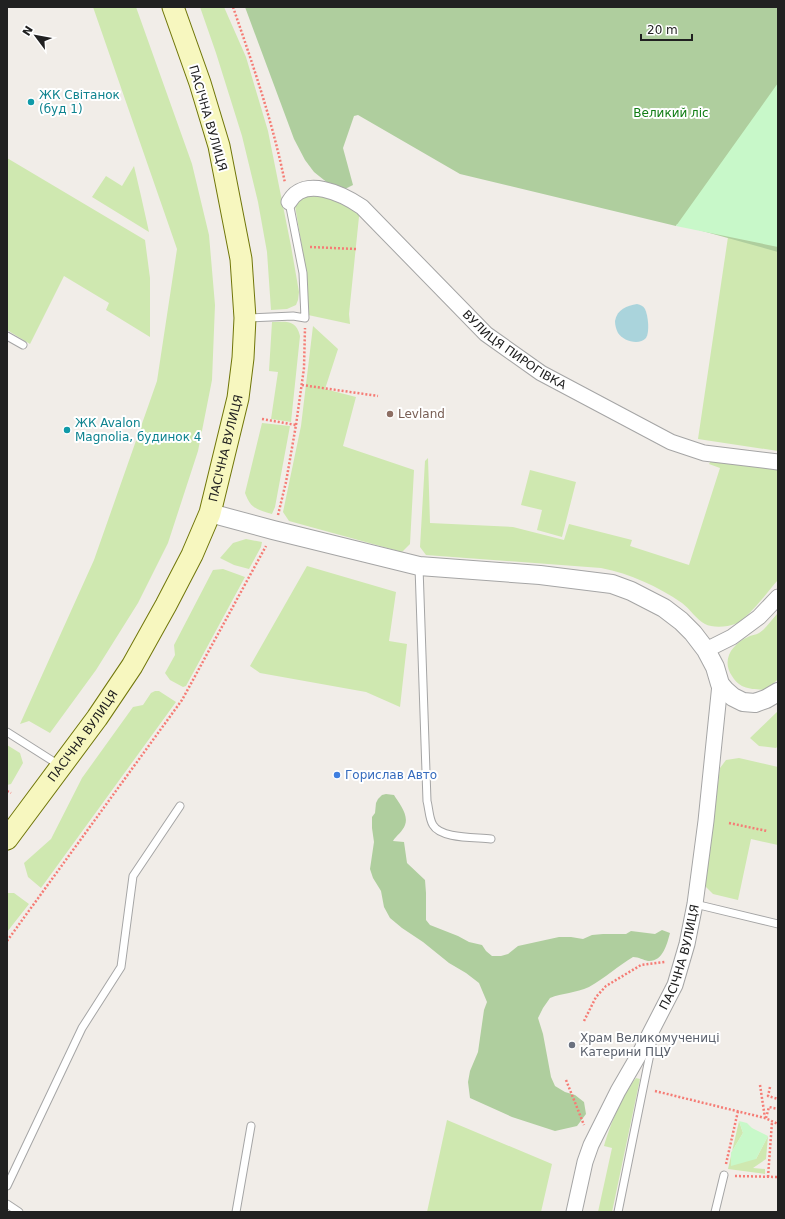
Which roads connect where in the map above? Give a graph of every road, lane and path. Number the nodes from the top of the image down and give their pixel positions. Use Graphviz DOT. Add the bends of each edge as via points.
graph roads {
  1 [pos="173,7"];
  2 [pos="233,7"];
  3 [pos="289,202"];
  4 [pos="298,246"];
  5 [pos="356,249"];
  6 [pos="245,318"];
  7 [pos="305,318"];
  8 [pos="7,336"];
  9 [pos="23,345"];
  10 [pos="302,385"];
  11 [pos="378,396"];
  12 [pos="262,419"];
  13 [pos="296,425"];
  14 [pos="778,462"];
  15 [pos="210,513"];
  16 [pos="273,530"];
  17 [pos="419,566"];
  18 [pos="778,596"];
  19 [pos="706,650"];
  20 [pos="720,684"];
  21 [pos="778,692"];
  22 [pos="7,732"];
  23 [pos="61,767"];
  24 [pos="7,790"];
  25 [pos="11,793"];
  26 [pos="180,806"];
  27 [pos="729,823"];
  28 [pos="767,831"];
  29 [pos="491,839"];
  30 [pos="7,840"];
  31 [pos="695,904"];
  32 [pos="778,924"];
  33 [pos="7,941"];
  34 [pos="682,961"];
  35 [pos="584,1021"];
  36 [pos="657,1022"];
  37 [pos="566,1080"];
  38 [pos="760,1085"];
  39 [pos="770,1087"];
  40 [pos="655,1090"];
  41 [pos="778,1099"];
  42 [pos="778,1109"];
  43 [pos="738,1111"];
  44 [pos="766,1118"];
  45 [pos="772,1122"];
  46 [pos="778,1124"];
  47 [pos="251,1126"];
  48 [pos="591,1145"];
  49 [pos="724,1176"];
  50 [pos="768,1177"];
  51 [pos="778,1178"];
  52 [pos="7,1186"];
  53 [pos="7,1204"];
  54 [pos="18,1212"];
  55 [pos="236,1212"];
  56 [pos="574,1212"];
  57 [pos="618,1212"];
  58 [pos="715,1212"];
  1 -- 6 [label="main road, ПАСІЧНА ВУЛИЦЯ" via="219,146 241,260"];
  2 -- 3 [label="path" via="277,142"];
  3 -- 4 [label="lane"];
  3 -- 14 [label="street, ВУЛИЦЯ ПИРОГІВКА" via="292,196 308,188 334,193 362,207 486,334 541,373 671,442 704,453"];
  4 -- 5 [label="path"];
  4 -- 7 [label="lane" via="303,273"];
  6 -- 7 [label="lane"];
  6 -- 15 [label="main road, ПАСІЧНА ВУЛИЦЯ" via="238,398"];
  7 -- 10 [label="path"];
  8 -- 9 [label="lane"];
  10 -- 11 [label="path"];
  10 -- 13 [label="path"];
  12 -- 13 [label="path"];
  13 -- 16 [label="path" via="286,482"];
  15 -- 16 [label="street"];
  15 -- 23 [label="main road, ПАСІЧНА ВУЛИЦЯ" via="189,561 132,666"];
  16 -- 17 [label="street"];
  16 -- 33 [label="path" via="182,700"];
  17 -- 19 [label="street" via="540,575 612,584 664,608 693,633"];
  17 -- 29 [label="lane" via="427,801 432,824 437,831 447,835"];
  18 -- 19 [label="street" via="759,617 732,637"];
  19 -- 20 [label="street"];
  20 -- 21 [label="street" via="733,697 743,702 755,703"];
  20 -- 31 [label="street, ПАСІЧНА ВУЛИЦЯ"];
  22 -- 23 [label="lane"];
  23 -- 30 [label="main road, ПАСІЧНА ВУЛИЦЯ"];
  24 -- 25 [label="path"];
  26 -- 52 [label="lane" via="133,876 121,967 82,1028"];
  27 -- 28 [label="path"];
  31 -- 32 [label="lane"];
  31 -- 34 [label="street, ПАСІЧНА ВУЛИЦЯ"];
  34 -- 35 [label="path" via="641,965 606,986 596,997"];
  34 -- 36 [label="street, ПАСІЧНА ВУЛИЦЯ" via="675,985"];
  36 -- 48 [label="street, ПАСІЧНА ВУЛИЦЯ"];
  36 -- 57 [label="lane"];
  37 -- 48 [label="path"];
  38 -- 44 [label="path"];
  39 -- 41 [label="path" via="768,1096"];
  40 -- 43 [label="path"];
  42 -- 44 [label="path" via="769,1107"];
  43 -- 44 [label="path"];
  43 -- 49 [label="path"];
  44 -- 45 [label="path"];
  45 -- 46 [label="path"];
  45 -- 50 [label="path"];
  47 -- 55 [label="lane"];
  48 -- 56 [label="street, ПАСІЧНА ВУЛИЦЯ"];
  49 -- 50 [label="path"];
  49 -- 58 [label="lane"];
  50 -- 51 [label="path"];
  53 -- 54 [label="lane"];
}
